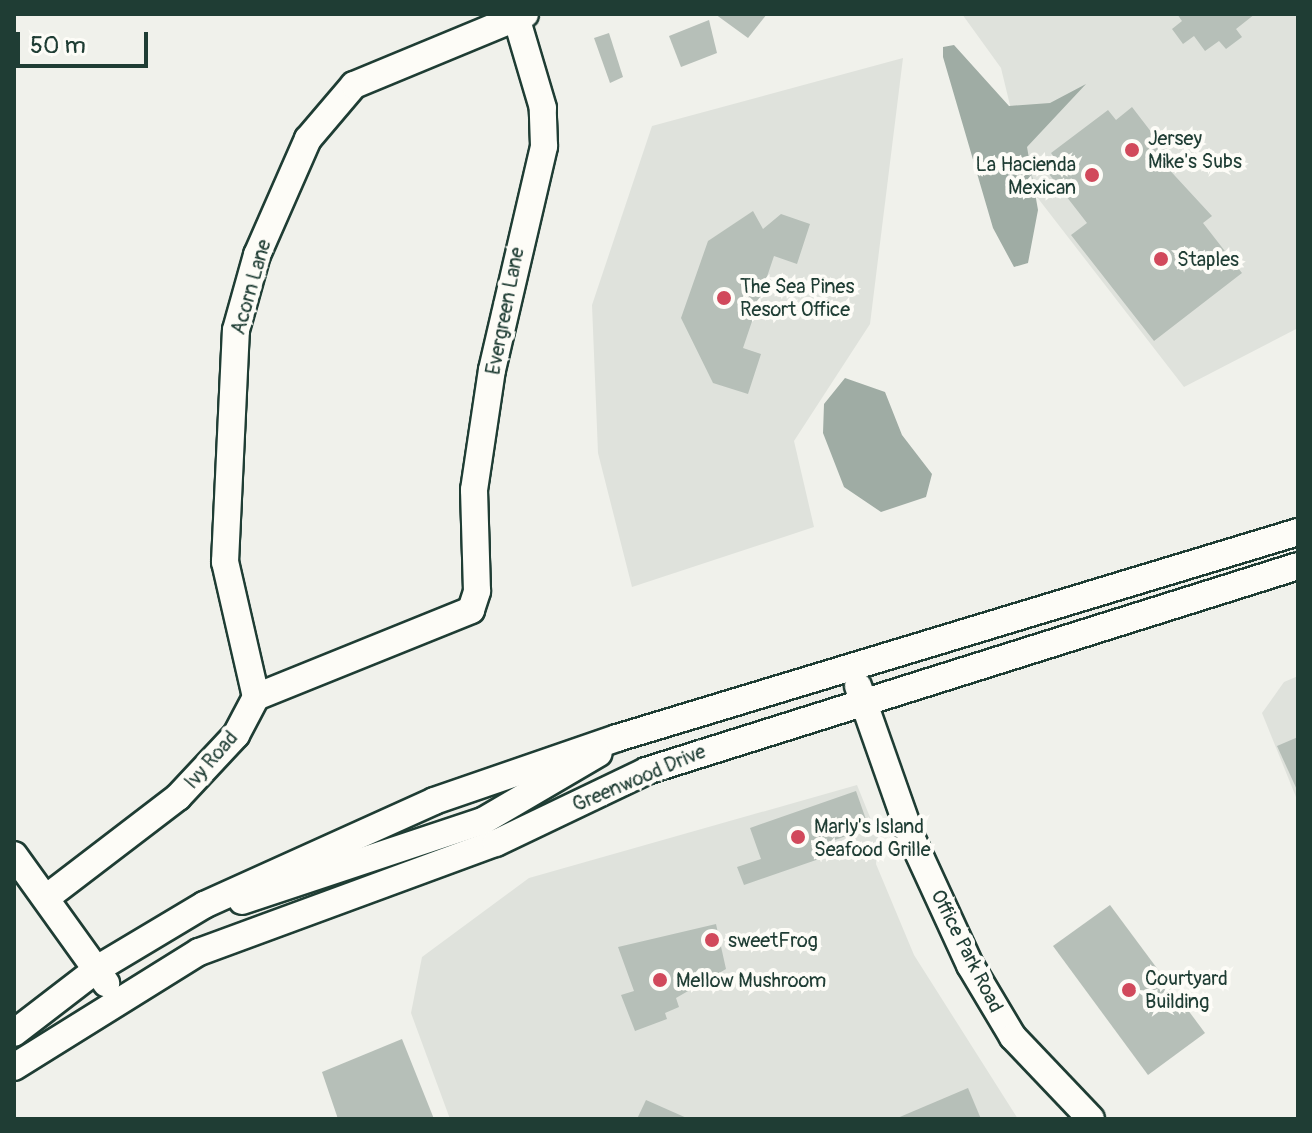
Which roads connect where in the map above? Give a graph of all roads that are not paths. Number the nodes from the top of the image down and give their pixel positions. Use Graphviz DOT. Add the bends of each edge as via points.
graph roads {
  1 [pos="520,15"];
  2 [pos="1298,532"];
  3 [pos="1298,566"];
  4 [pos="851,668"];
  5 [pos="256,697"];
  6 [pos="863,701"];
  7 [pos="617,738"];
  8 [pos="14,855"];
  9 [pos="46,898"];
  10 [pos="157,935"];
  11 [pos="97,969"];
  12 [pos="117,999"];
  13 [pos="14,1033"];
  14 [pos="14,1067"];
  15 [pos="1091,1119"];
  1 -- 5 [label="street, Acorn Lane" via="354,85 308,139 257,255 236,330 225,562"];
  1 -- 5 [label="street, Evergreen Lane" via="543,108 544,146 492,370 474,490 477,591 471,610"];
  2 -- 4 [label="street, Greenwood Drive"];
  3 -- 6 [label="street, Greenwood Drive"];
  4 -- 6 [label="street, Office Park Road"];
  4 -- 7 [label="street, Greenwood Drive"];
  5 -- 9 [label="street, Ivy Road" via="236,735 178,797"];
  6 -- 12 [label="street, Greenwood Drive" via="705,749 439,865 245,931"];
  6 -- 15 [label="street, Office Park Road" via="912,839 970,965 1013,1037"];
  7 -- 10 [label="street, Greenwood Drive" via="420,807 241,887"];
  7 -- 10 [label="street, Greenwood Drive" via="553,786 483,821"];
  8 -- 9 [label="street"];
  9 -- 11 [label="street"];
  10 -- 11 [label="street, Greenwood Drive"];
  11 -- 12 [label="street"];
  11 -- 13 [label="street, Greenwood Drive"];
  12 -- 14 [label="street, Greenwood Drive"];
}
